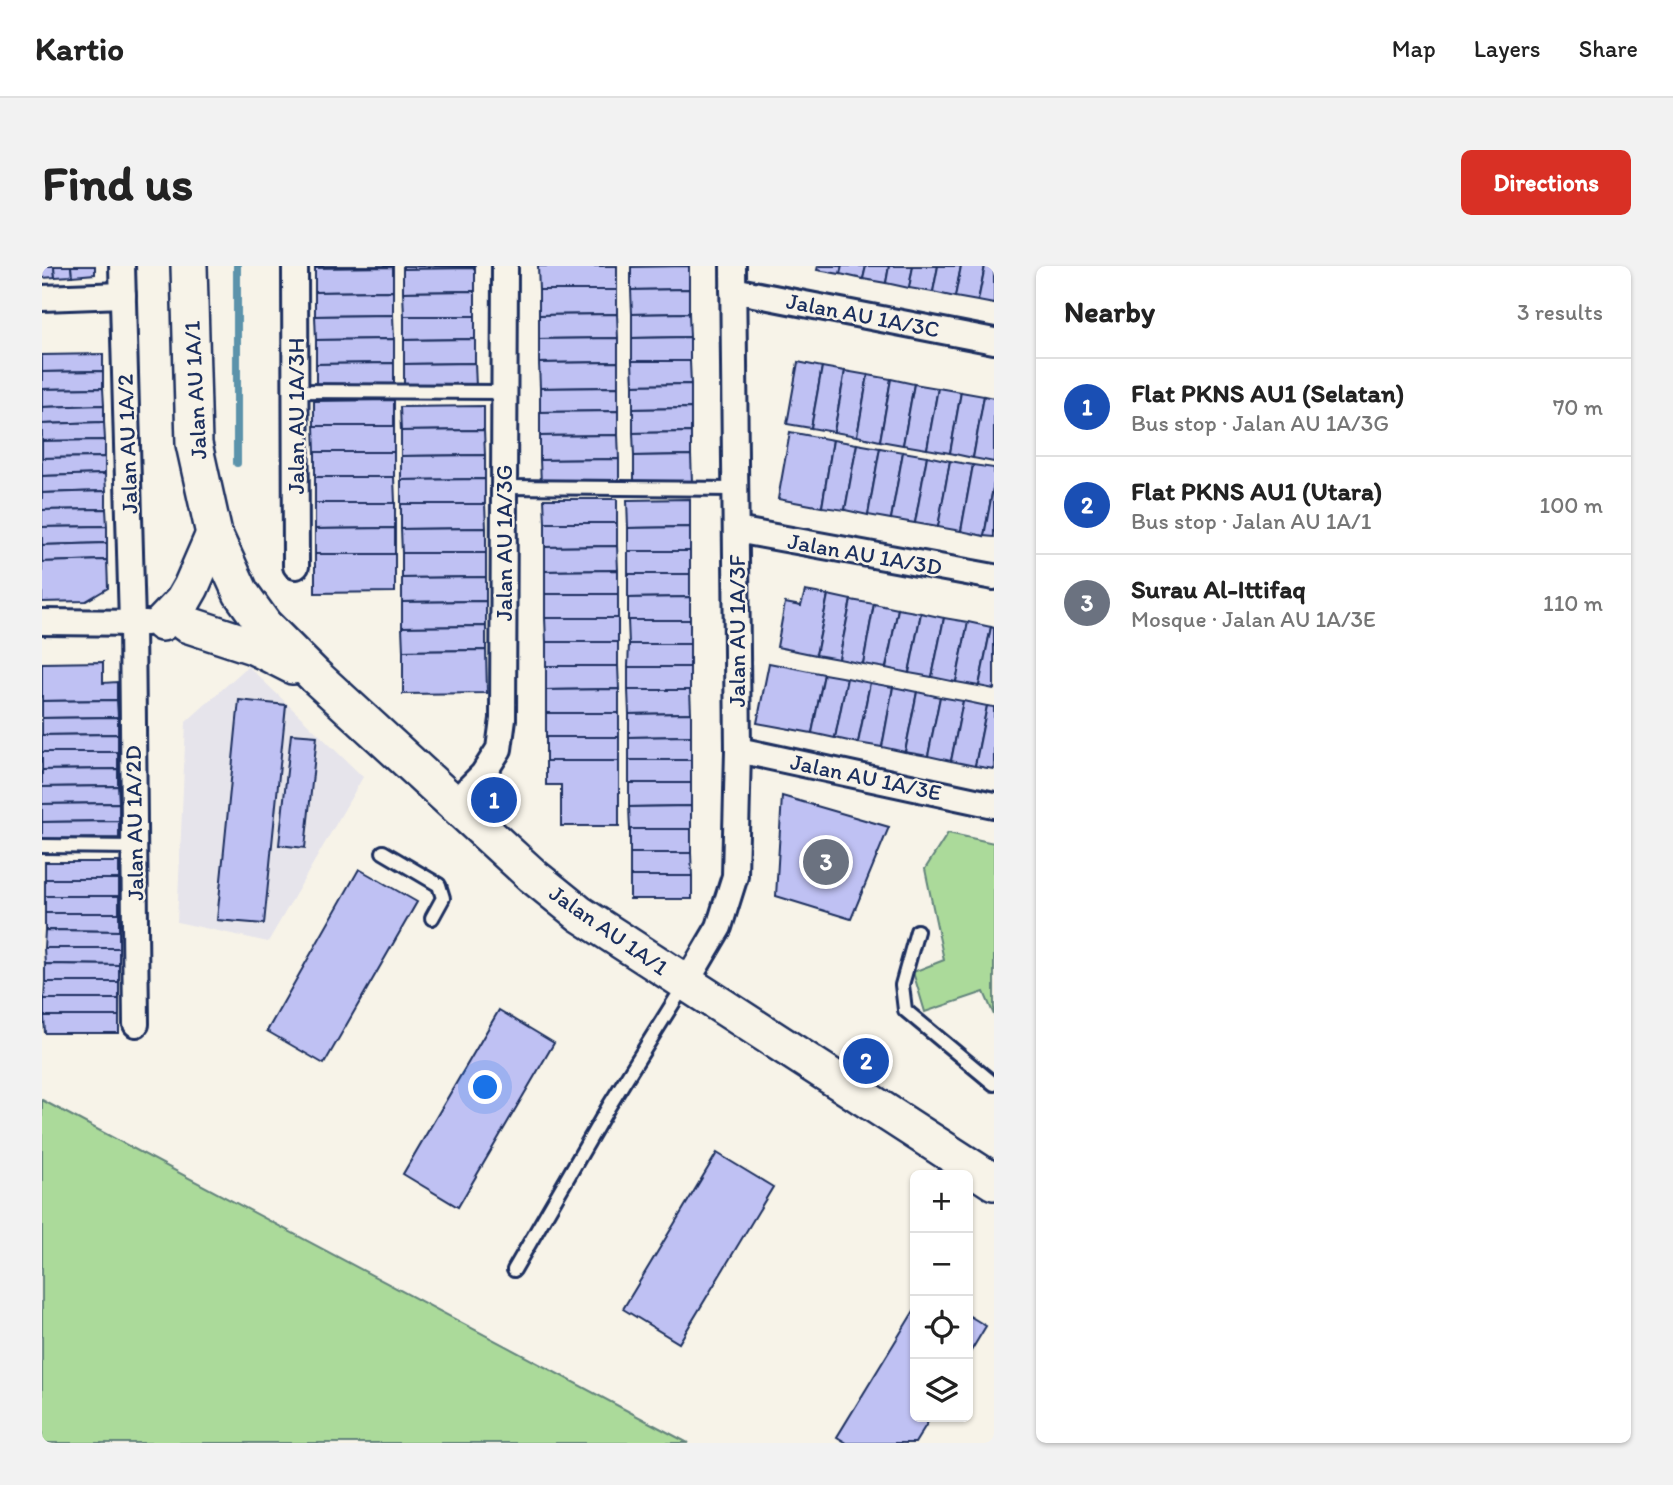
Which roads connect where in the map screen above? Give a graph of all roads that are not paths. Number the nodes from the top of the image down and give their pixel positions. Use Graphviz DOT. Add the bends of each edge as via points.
graph roads {
  1 [pos="122,266"];
  2 [pos="189,266"];
  3 [pos="295,266"];
  4 [pos="505,266"];
  5 [pos="733,278"];
  6 [pos="123,295"];
  7 [pos="42,298"];
  8 [pos="994,341"];
  9 [pos="295,391"];
  10 [pos="506,392"];
  11 [pos="505,487"];
  12 [pos="735,489"];
  13 [pos="736,530"];
  14 [pos="214,534"];
  15 [pos="296,566"];
  16 [pos="994,578"];
  17 [pos="42,622"];
  18 [pos="160,623"];
  19 [pos="264,625"];
  20 [pos="315,676"];
  21 [pos="738,750"];
  22 [pos="454,803"];
  23 [pos="994,804"];
  24 [pos="42,846"];
  25 [pos="134,847"];
  26 [pos="383,852"];
  27 [pos="432,918"];
  28 [pos="918,931"];
  29 [pos="686,984"];
  30 [pos="136,1024"];
  31 [pos="994,1084"];
  32 [pos="991,1175"];
  33 [pos="514,1270"];
  1 -- 6 [label="street, Jalan AU 1A/2"];
  2 -- 14 [label="street, Jalan AU 1A/1" via="194,444"];
  3 -- 9 [label="street, Jalan AU 1A/3H"];
  4 -- 10 [label="street, Jalan AU 1A/3G"];
  5 -- 8 [label="street, Jalan AU 1A/3C"];
  5 -- 12 [label="street, Jalan AU 1A/3F"];
  6 -- 7 [label="street"];
  6 -- 18 [label="street, Jalan AU 1A/2"];
  9 -- 10 [label="lane"];
  9 -- 15 [label="street, Jalan AU 1A/3H"];
  10 -- 11 [label="street, Jalan AU 1A/3G"];
  11 -- 12 [label="lane"];
  11 -- 22 [label="street, Jalan AU 1A/3G" via="499,749 483,774"];
  12 -- 13 [label="street, Jalan AU 1A/3F"];
  13 -- 16 [label="street, Jalan AU 1A/3D"];
  13 -- 21 [label="street, Jalan AU 1A/3F"];
  14 -- 18 [label="street" via="183,601"];
  14 -- 19 [label="street, Jalan AU 1A/1" via="241,593"];
  17 -- 18 [label="street"];
  18 -- 19 [label="street"];
  18 -- 20 [label="street" via="253,646"];
  18 -- 25 [label="street, Jalan AU 1A/2D"];
  19 -- 20 [label="street, Jalan AU 1A/1"];
  20 -- 22 [label="street, Jalan AU 1A/1"];
  21 -- 23 [label="street, Jalan AU 1A/3E"];
  21 -- 29 [label="street, Jalan AU 1A/3F" via="735,876 719,927"];
  22 -- 29 [label="street, Jalan AU 1A/1" via="580,914"];
  24 -- 25 [label="lane"];
  25 -- 30 [label="street, Jalan AU 1A/2D"];
  26 -- 27 [label="lane" via="439,886 443,898"];
  28 -- 31 [label="lane" via="902,985 905,1010"];
  29 -- 32 [label="street, Jalan AU 1A/1"];
  29 -- 33 [label="lane"];
}
